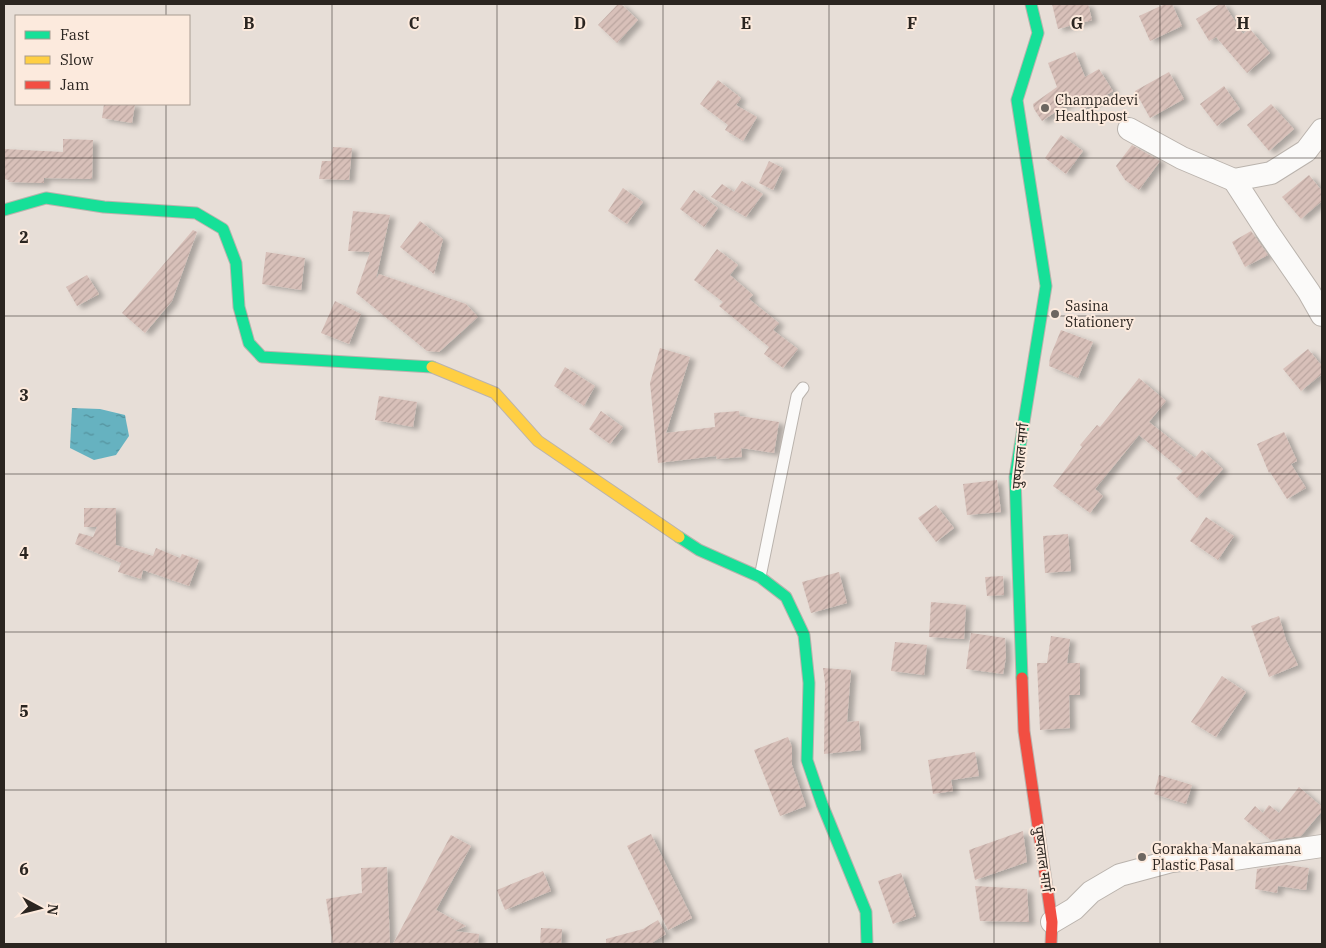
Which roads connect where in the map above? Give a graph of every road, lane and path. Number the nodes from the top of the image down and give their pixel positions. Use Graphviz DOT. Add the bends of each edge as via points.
graph roads {
  1 [pos="1031,4"];
  2 [pos="1129,128"];
  3 [pos="1322,130"];
  4 [pos="1234,180"];
  5 [pos="4,210"];
  6 [pos="1322,315"];
  7 [pos="803,388"];
  8 [pos="760,577"];
  9 [pos="1322,846"];
  10 [pos="1052,922"];
  11 [pos="867,944"];
  12 [pos="1051,944"];
  1 -- 10 [label="street, पुष्पलाल मार्ग" via="1038,32 1017,100 1046,286 1015,477 1024,731"];
  2 -- 4 [label="street" via="1182,158"];
  3 -- 4 [label="street" via="1306,151 1271,173"];
  4 -- 6 [label="street"];
  5 -- 8 [label="street" via="46,198 104,207 196,213 223,229 236,263 238,307 249,343 262,356 434,367 495,393 538,441 699,550"];
  7 -- 8 [label="lane" via="797,396"];
  8 -- 11 [label="street" via="786,597 804,635 809,683 806,760 866,912"];
  9 -- 10 [label="street" via="1234,859 1189,859 1120,875 1091,892 1074,909"];
  10 -- 12 [label="street, पुष्पलाल मार्ग"];
}
